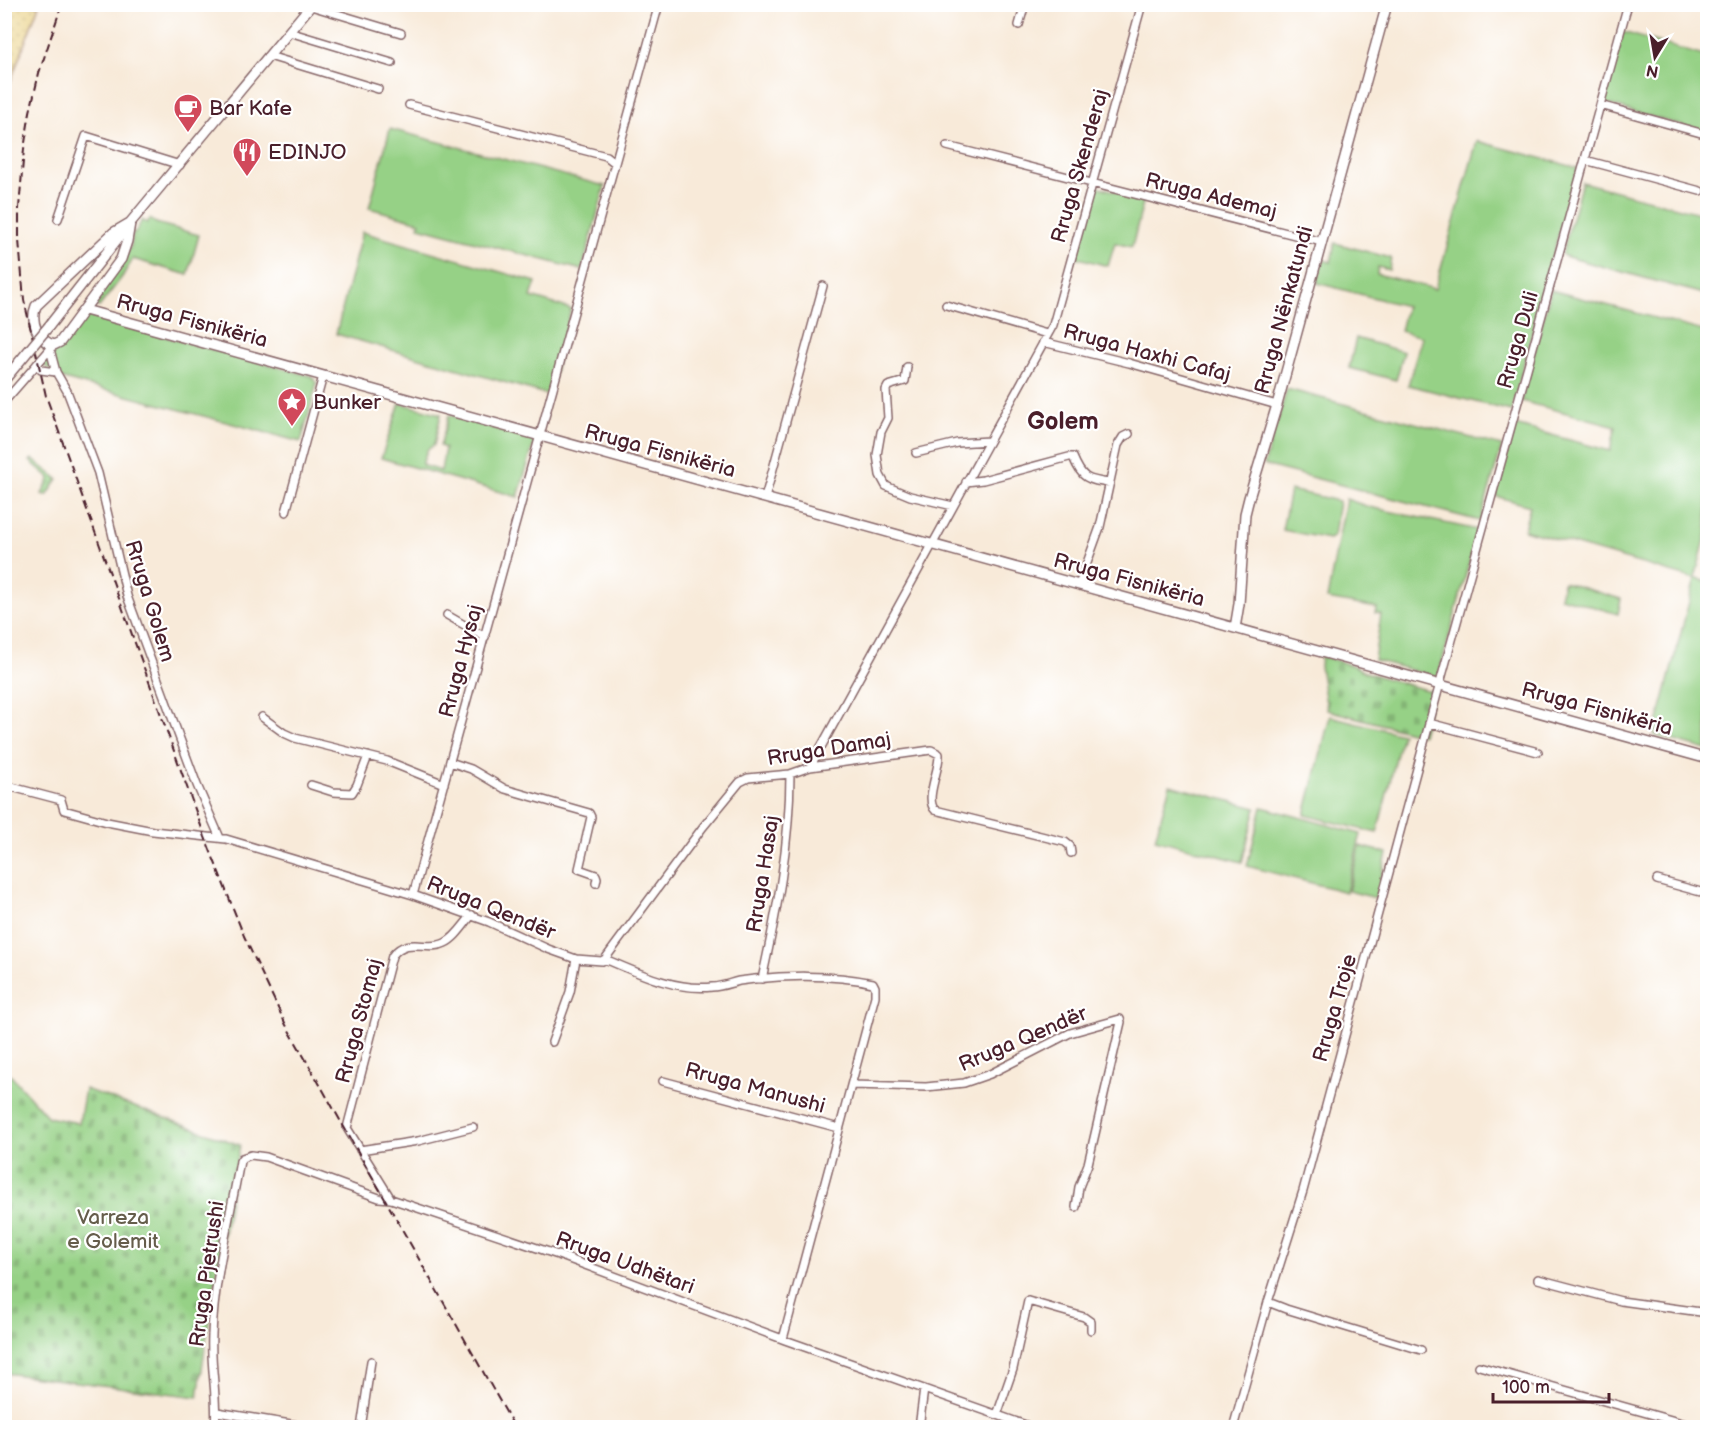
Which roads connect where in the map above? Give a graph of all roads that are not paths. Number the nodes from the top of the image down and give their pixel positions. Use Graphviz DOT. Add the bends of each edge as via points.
graph roads {
  1 [pos="659,4"];
  2 [pos="1025,4"];
  3 [pos="1142,4"];
  4 [pos="1387,4"];
  5 [pos="1628,4"];
  6 [pos="312,5"];
  7 [pos="1018,25"];
  8 [pos="289,32"];
  9 [pos="400,33"];
  10 [pos="269,56"];
  11 [pos="393,63"];
  12 [pos="378,89"];
  13 [pos="410,105"];
  14 [pos="1600,105"];
  15 [pos="1707,135"];
  16 [pos="947,146"];
  17 [pos="1585,160"];
  18 [pos="615,163"];
  19 [pos="180,165"];
  20 [pos="1092,183"];
  21 [pos="1700,191"];
  22 [pos="58,219"];
  23 [pos="130,223"];
  24 [pos="1322,242"];
  25 [pos="823,286"];
  26 [pos="946,305"];
  27 [pos="85,310"];
  28 [pos="1047,334"];
  29 [pos="1043,342"];
  30 [pos="52,347"];
  31 [pos="37,364"];
  32 [pos="907,367"];
  33 [pos="56,372"];
  34 [pos="323,376"];
  35 [pos="5,379"];
  36 [pos="4,402"];
  37 [pos="1277,405"];
  38 [pos="1129,434"];
  39 [pos="540,436"];
  40 [pos="989,441"];
  41 [pos="916,453"];
  42 [pos="966,482"];
  43 [pos="1110,483"];
  44 [pos="765,498"];
  45 [pos="953,506"];
  46 [pos="286,512"];
  47 [pos="932,544"];
  48 [pos="1080,585"];
  49 [pos="447,615"];
  50 [pos="1235,628"];
  51 [pos="485,637"];
  52 [pos="1439,685"];
  53 [pos="262,717"];
  54 [pos="1429,723"];
  55 [pos="1538,752"];
  56 [pos="368,756"];
  57 [pos="1707,759"];
  58 [pos="450,762"];
  59 [pos="810,767"];
  60 [pos="790,774"];
  61 [pos="444,784"];
  62 [pos="4,785"];
  63 [pos="311,785"];
  64 [pos="220,838"];
  65 [pos="1071,853"];
  66 [pos="1657,880"];
  67 [pos="596,882"];
  68 [pos="1707,894"];
  69 [pos="413,895"];
  70 [pos="472,915"];
  71 [pos="576,958"];
  72 [pos="605,959"];
  73 [pos="762,979"];
  74 [pos="552,1042"];
  75 [pos="663,1081"];
  76 [pos="852,1085"];
  77 [pos="473,1127"];
  78 [pos="839,1128"];
  79 [pos="360,1150"];
  80 [pos="238,1160"];
  81 [pos="391,1199"];
  82 [pos="1076,1207"];
  83 [pos="1538,1280"];
  84 [pos="1268,1302"];
  85 [pos="1707,1313"];
  86 [pos="1091,1329"];
  87 [pos="783,1339"];
  88 [pos="1421,1350"];
  89 [pos="371,1361"];
  90 [pos="1479,1366"];
  91 [pos="924,1389"];
  92 [pos="217,1412"];
  93 [pos="997,1414"];
  94 [pos="215,1428"];
  95 [pos="315,1428"];
  96 [pos="361,1428"];
  97 [pos="919,1428"];
  98 [pos="1034,1428"];
  99 [pos="1233,1428"];
  100 [pos="1700,1428"];
  1 -- 18 [label="street"];
  2 -- 7 [label="street"];
  3 -- 20 [label="street, Rruga Skenderaj"];
  4 -- 24 [label="street, Rruga Nënkatundi"];
  5 -- 14 [label="street, Rruga Duli"];
  6 -- 8 [label="street"];
  6 -- 9 [label="street"];
  8 -- 10 [label="street"];
  8 -- 11 [label="street"];
  10 -- 12 [label="street"];
  10 -- 19 [label="street"];
  13 -- 18 [label="street" via="606,156"];
  14 -- 15 [label="street"];
  14 -- 17 [label="street, Rruga Duli"];
  16 -- 20 [label="street, Rruga Ademaj"];
  17 -- 21 [label="street"];
  17 -- 52 [label="street, Rruga Duli"];
  18 -- 39 [label="street"];
  19 -- 22 [label="street" via="86,136"];
  19 -- 23 [label="street"];
  20 -- 24 [label="street, Rruga Ademaj"];
  20 -- 28 [label="street, Rruga Skenderaj" via="1058,314"];
  23 -- 27 [label="street, Rruga Fisnikëria" via="121,259"];
  23 -- 30 [label="street" via="113,233 36,306 34,321 38,334"];
  23 -- 35 [label="street, bridge"];
  24 -- 37 [label="street, Rruga Nënkatundi"];
  25 -- 44 [label="street"];
  26 -- 28 [label="street"];
  27 -- 30 [label="street, Rruga Fisnikëria"];
  27 -- 34 [label="street, Rruga Fisnikëria"];
  28 -- 29 [label="street, Rruga Skenderaj"];
  29 -- 37 [label="street, Rruga Haxhi Cafaj"];
  29 -- 40 [label="street, Rruga Skenderaj"];
  30 -- 31 [label="street"];
  30 -- 33 [label="street, Rruga Golem"];
  31 -- 33 [label="street" via="41,370"];
  31 -- 36 [label="street"];
  32 -- 45 [label="street" via="905,381 886,390 888,418 878,446 880,475 886,486 899,493"];
  33 -- 64 [label="street, Rruga Golem" via="98,473 127,596"];
  34 -- 39 [label="street, Rruga Fisnikëria"];
  34 -- 46 [label="street"];
  37 -- 50 [label="street, Rruga Nënkatundi" via="1245,514"];
  38 -- 43 [label="street" via="1118,445"];
  39 -- 44 [label="street, Rruga Fisnikëria"];
  39 -- 51 [label="street, Rruga Hysaj"];
  40 -- 41 [label="street" via="957,443"];
  40 -- 42 [label="street, Rruga Skenderaj"];
  42 -- 43 [label="street" via="1073,457 1082,476"];
  42 -- 45 [label="street, Rruga Skenderaj"];
  43 -- 48 [label="street" via="1095,545"];
  44 -- 47 [label="street, Rruga Fisnikëria"];
  45 -- 47 [label="street, Rruga Skenderaj"];
  47 -- 48 [label="street, Rruga Fisnikëria"];
  47 -- 59 [label="street, Rruga Skenderaj"];
  48 -- 50 [label="street, Rruga Fisnikëria"];
  49 -- 51 [label="street"];
  50 -- 52 [label="street, Rruga Fisnikëria"];
  51 -- 58 [label="street, Rruga Hysaj"];
  52 -- 54 [label="street, Rruga Troje"];
  52 -- 57 [label="street, Rruga Fisnikëria"];
  53 -- 56 [label="street" via="289,735"];
  54 -- 55 [label="street"];
  54 -- 84 [label="street, Rruga Troje" via="1302,1191"];
  56 -- 61 [label="street"];
  56 -- 63 [label="street" via="352,793"];
  58 -- 61 [label="street, Rruga Hysaj"];
  58 -- 67 [label="street" via="505,789 589,813 579,869 596,875"];
  59 -- 60 [label="street, Rruga Damaj"];
  59 -- 65 [label="street, Rruga Damaj" via="931,750 939,754 940,764 930,799 935,810 1065,842"];
  60 -- 72 [label="street, Rruga Damaj" via="740,782"];
  60 -- 73 [label="street, Rruga Hasaj" via="790,815"];
  61 -- 69 [label="street, Rruga Hysaj"];
  62 -- 64 [label="street, Rruga Qendër" via="61,800 64,810 107,822 162,833"];
  64 -- 69 [label="street, Rruga Qendër"];
  66 -- 68 [label="street"];
  69 -- 70 [label="street, Rruga Qendër"];
  70 -- 71 [label="street, Rruga Qendër"];
  70 -- 79 [label="street, Rruga Stomaj" via="443,945 408,945 392,956 347,1128"];
  71 -- 72 [label="street, Rruga Qendër"];
  71 -- 74 [label="street" via="570,992"];
  72 -- 73 [label="street, Rruga Qendër" via="655,980 691,987"];
  73 -- 76 [label="street, Rruga Qendër" via="837,976 873,982 875,996"];
  75 -- 78 [label="street, Rruga Manushi"];
  76 -- 78 [label="street, Rruga Qendër"];
  76 -- 82 [label="street, Rruga Qendër" via="926,1087 964,1083 1070,1033 1120,1019"];
  77 -- 79 [label="street"];
  78 -- 87 [label="street, Rruga Qendër"];
  79 -- 81 [label="street, Rruga Stomaj"];
  80 -- 81 [label="street, Rruga Udhëtari" via="251,1155 266,1157"];
  80 -- 92 [label="street, Rruga Pjetrushi" via="212,1334"];
  81 -- 87 [label="street, Rruga Udhëtari" via="561,1256"];
  83 -- 85 [label="street" via="1621,1301"];
  84 -- 88 [label="street"];
  84 -- 99 [label="street, Rruga Troje"];
  86 -- 93 [label="street" via="1091,1322 1084,1317 1028,1301 1013,1370"];
  87 -- 91 [label="street, Rruga Udhëtari"];
  89 -- 96 [label="street"];
  90 -- 100 [label="street"];
  91 -- 93 [label="street, Rruga Udhëtari"];
  91 -- 97 [label="street"];
  92 -- 94 [label="street, Rruga Pjetrushi"];
  92 -- 95 [label="street"];
  93 -- 98 [label="street, Rruga Udhëtari"];
}
